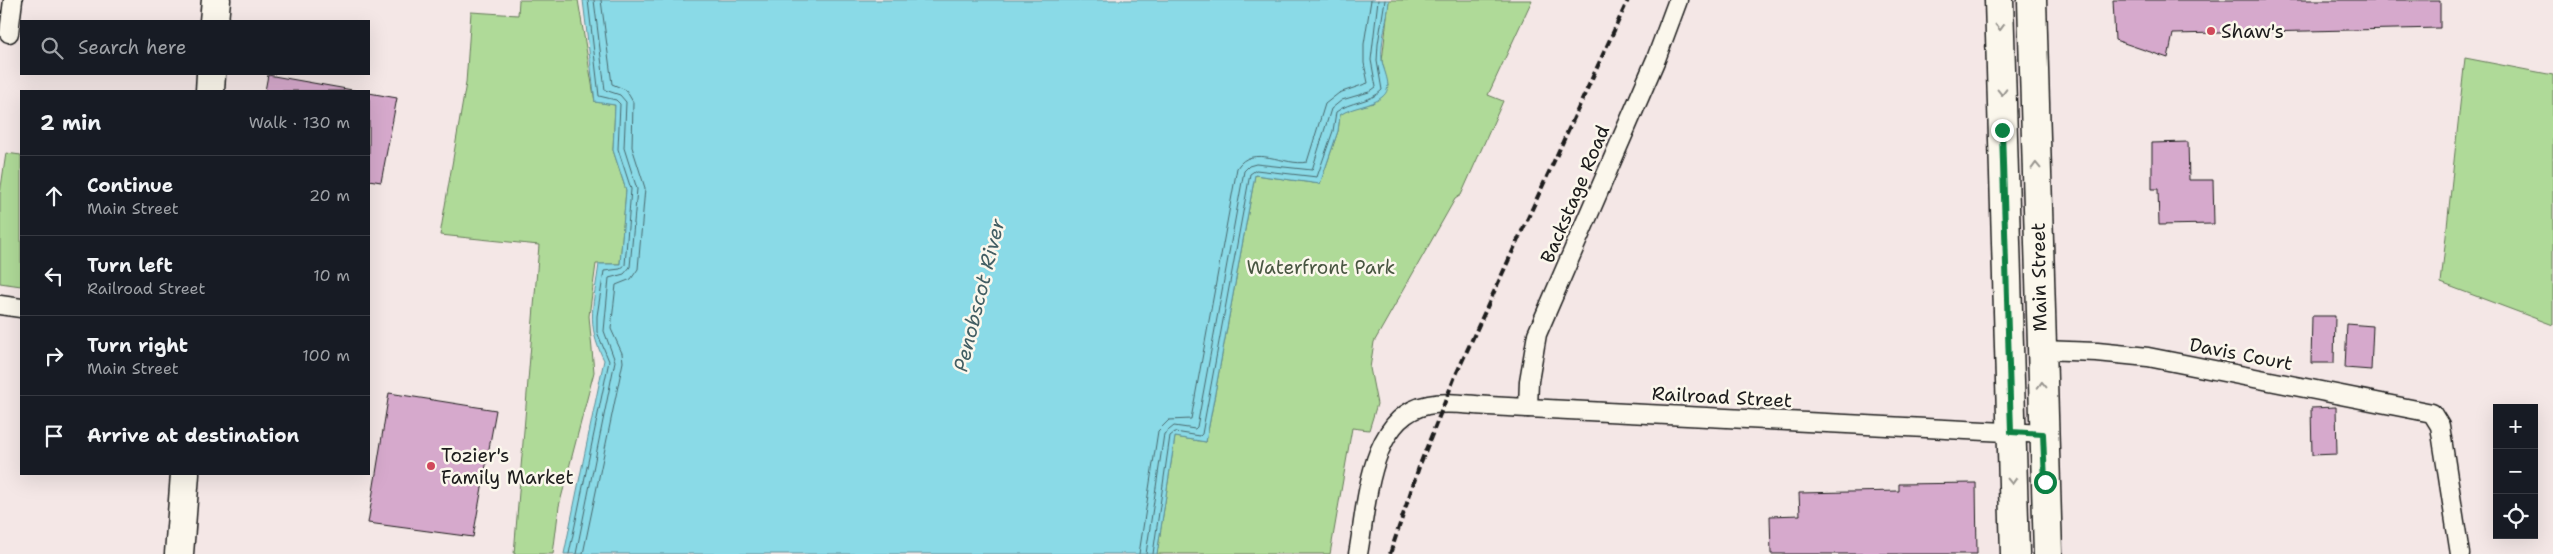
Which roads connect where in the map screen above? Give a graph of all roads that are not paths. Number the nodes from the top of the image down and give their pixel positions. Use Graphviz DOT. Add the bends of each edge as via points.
graph roads {
  1 [pos="13,0"];
  2 [pos="216,0"];
  3 [pos="1678,0"];
  4 [pos="1999,0"];
  5 [pos="2032,0"];
  6 [pos="214,20"];
  7 [pos="10,33"];
  8 [pos="211,75"];
  9 [pos="210,90"];
  10 [pos="0,305"];
  11 [pos="20,308"];
  12 [pos="2041,350"];
  13 [pos="1528,408"];
  14 [pos="2011,432"];
  15 [pos="2043,434"];
  16 [pos="185,475"];
  17 [pos="179,554"];
  18 [pos="1358,554"];
  19 [pos="2015,554"];
  20 [pos="2048,554"];
  21 [pos="2460,554"];
  1 -- 7 [label="street"];
  2 -- 6 [label="main road"];
  3 -- 13 [label="street, Backstage Road" via="1656,59 1538,334 1528,381"];
  4 -- 14 [label="main road, Main Street, one-way"];
  12 -- 5 [label="main road, Main Street, one-way"];
  8 -- 9 [label="main road"];
  10 -- 11 [label="street"];
  15 -- 12 [label="main road, Main Street, one-way"];
  12 -- 21 [label="street, Davis Court" via="2148,358 2432,414 2440,426"];
  13 -- 14 [label="street, Railroad Street"];
  13 -- 18 [label="street, Railroad Street" via="1435,404 1400,417 1385,436 1377,456"];
  14 -- 15 [label="street, Railroad Street"];
  14 -- 19 [label="main road, Main Street, one-way"];
  15 -- 20 [label="main road, Main Street"];
  16 -- 17 [label="main road"];
}
